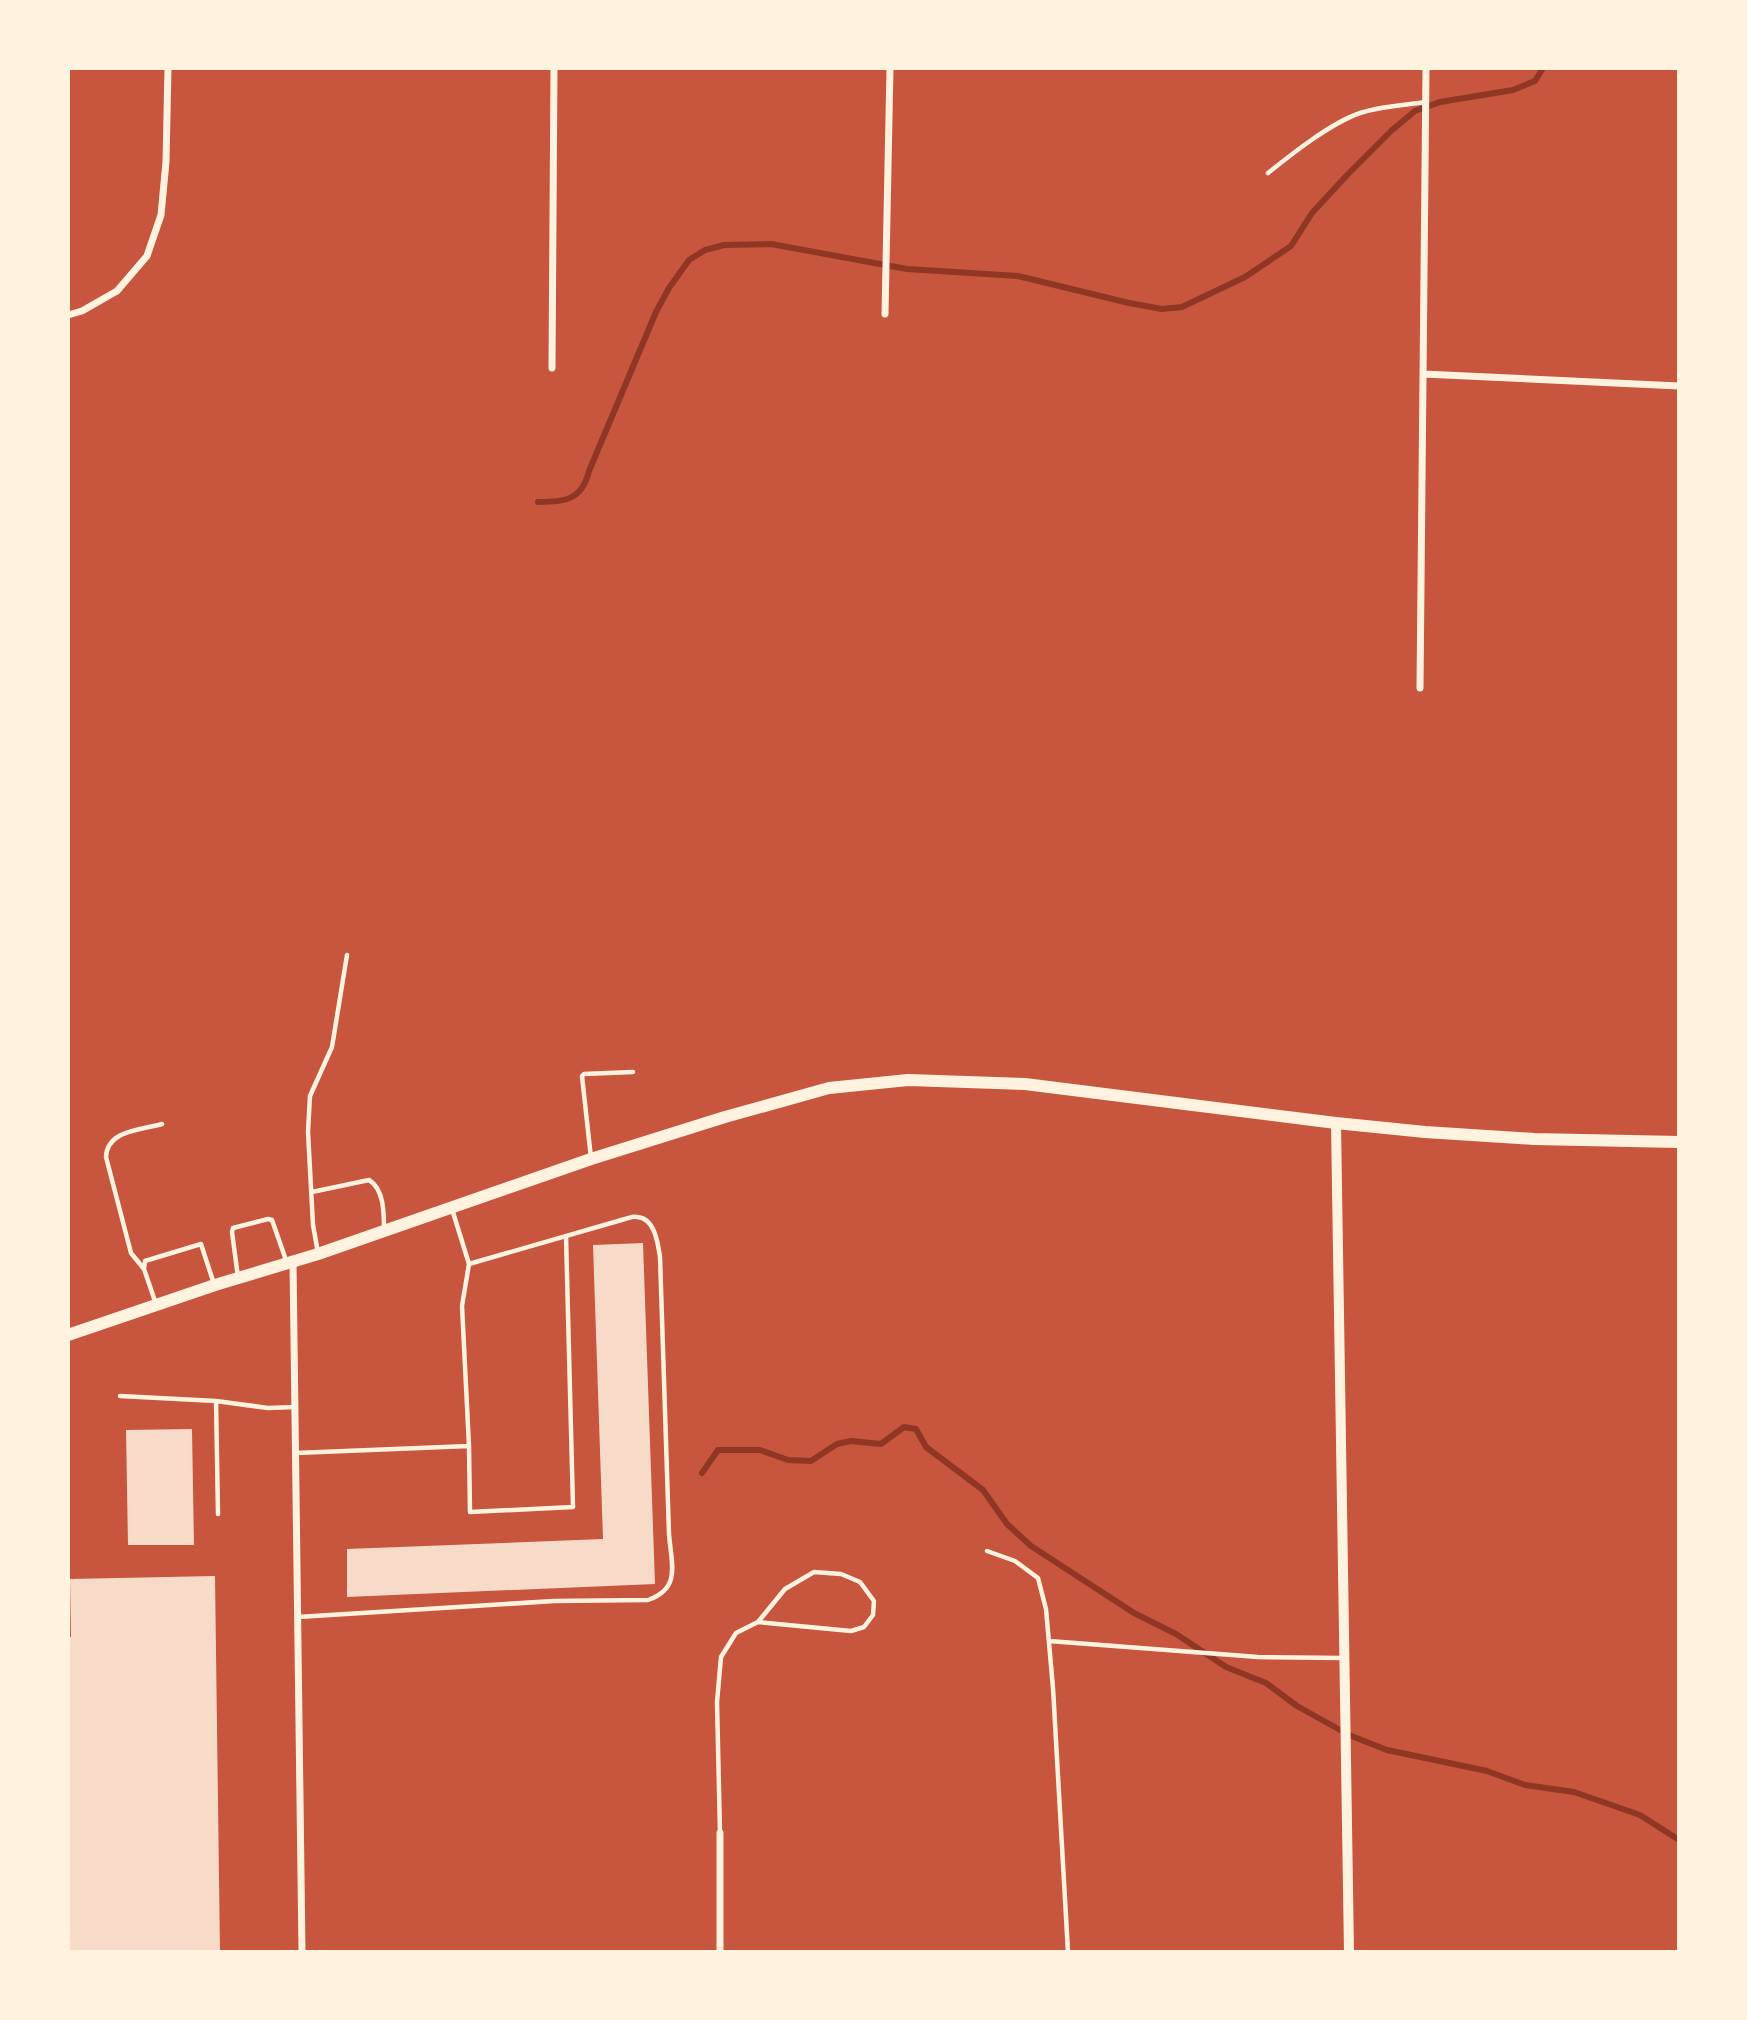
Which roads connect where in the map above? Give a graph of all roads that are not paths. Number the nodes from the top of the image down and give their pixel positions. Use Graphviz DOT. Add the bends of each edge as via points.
graph roads {
  1 [pos="167,68"];
  2 [pos="554,68"];
  3 [pos="890,68"];
  4 [pos="1426,68"];
  5 [pos="1426,102"];
  6 [pos="1268,173"];
  7 [pos="885,314"];
  8 [pos="68,315"];
  9 [pos="552,368"];
  10 [pos="1423,374"];
  11 [pos="1679,386"];
  12 [pos="1420,688"];
  13 [pos="347,955"];
  14 [pos="633,1072"];
  15 [pos="1336,1123"];
  16 [pos="162,1124"];
  17 [pos="1679,1142"];
  18 [pos="592,1159"];
  19 [pos="312,1192"];
  20 [pos="452,1209"];
  21 [pos="384,1230"];
  22 [pos="566,1236"];
  23 [pos="318,1254"];
  24 [pos="290,1263"];
  25 [pos="469,1264"];
  26 [pos="144,1269"];
  27 [pos="238,1278"];
  28 [pos="215,1285"];
  29 [pos="156,1304"];
  30 [pos="68,1335"];
  31 [pos="120,1396"];
  32 [pos="216,1401"];
  33 [pos="295,1407"];
  34 [pos="469,1446"];
  35 [pos="295,1453"];
  36 [pos="218,1514"];
  37 [pos="987,1551"];
  38 [pos="298,1617"];
  39 [pos="758,1622"];
  40 [pos="1049,1641"];
  41 [pos="1345,1658"];
  42 [pos="720,1833"];
  43 [pos="302,1952"];
  44 [pos="720,1952"];
  45 [pos="1068,1952"];
  46 [pos="1349,1952"];
  1 -- 8 [label="street" via="161,215 147,256 117,291"];
  2 -- 9 [label="street"];
  3 -- 7 [label="street"];
  4 -- 5 [label="street"];
  5 -- 6 [label="lane" via="1360,113"];
  5 -- 10 [label="street"];
  10 -- 11 [label="street"];
  10 -- 12 [label="street"];
  13 -- 19 [label="lane" via="332,1047 310,1096"];
  14 -- 18 [label="lane" via="582,1076"];
  15 -- 17 [label="main road" via="1534,1139"];
  15 -- 18 [label="main road" via="1025,1084 908,1080 829,1088"];
  15 -- 41 [label="street"];
  16 -- 26 [label="lane" via="116,1136 106,1150 131,1253"];
  18 -- 20 [label="main road"];
  19 -- 21 [label="lane" via="369,1180 384,1209"];
  19 -- 23 [label="lane"];
  20 -- 21 [label="main road"];
  20 -- 25 [label="lane"];
  21 -- 23 [label="main road"];
  22 -- 25 [label="lane"];
  22 -- 34 [label="lane" via="573,1507 470,1512"];
  22 -- 38 [label="lane" via="638,1217 651,1227 657,1240 672,1575 668,1588 648,1600 554,1601"];
  23 -- 24 [label="main road"];
  24 -- 27 [label="main road"];
  24 -- 27 [label="lane" via="272,1220 233,1228"];
  24 -- 33 [label="street"];
  25 -- 34 [label="lane" via="462,1306"];
  26 -- 28 [label="lane" via="145,1261 201,1244"];
  26 -- 29 [label="lane"];
  27 -- 28 [label="main road"];
  28 -- 29 [label="main road"];
  29 -- 30 [label="main road"];
  31 -- 32 [label="lane"];
  32 -- 33 [label="lane"];
  32 -- 36 [label="lane"];
  33 -- 35 [label="street"];
  34 -- 35 [label="lane"];
  35 -- 38 [label="street"];
  37 -- 40 [label="lane" via="1038,1578"];
  38 -- 43 [label="street"];
  39 -- 39 [label="lane" via="851,1631 864,1628 873,1615 874,1601 860,1582 841,1574 814,1572 785,1589"];
  39 -- 42 [label="lane" via="736,1633 720,1657"];
  40 -- 41 [label="lane" via="1258,1657"];
  40 -- 45 [label="lane"];
  41 -- 46 [label="street"];
  42 -- 44 [label="street"];
}
